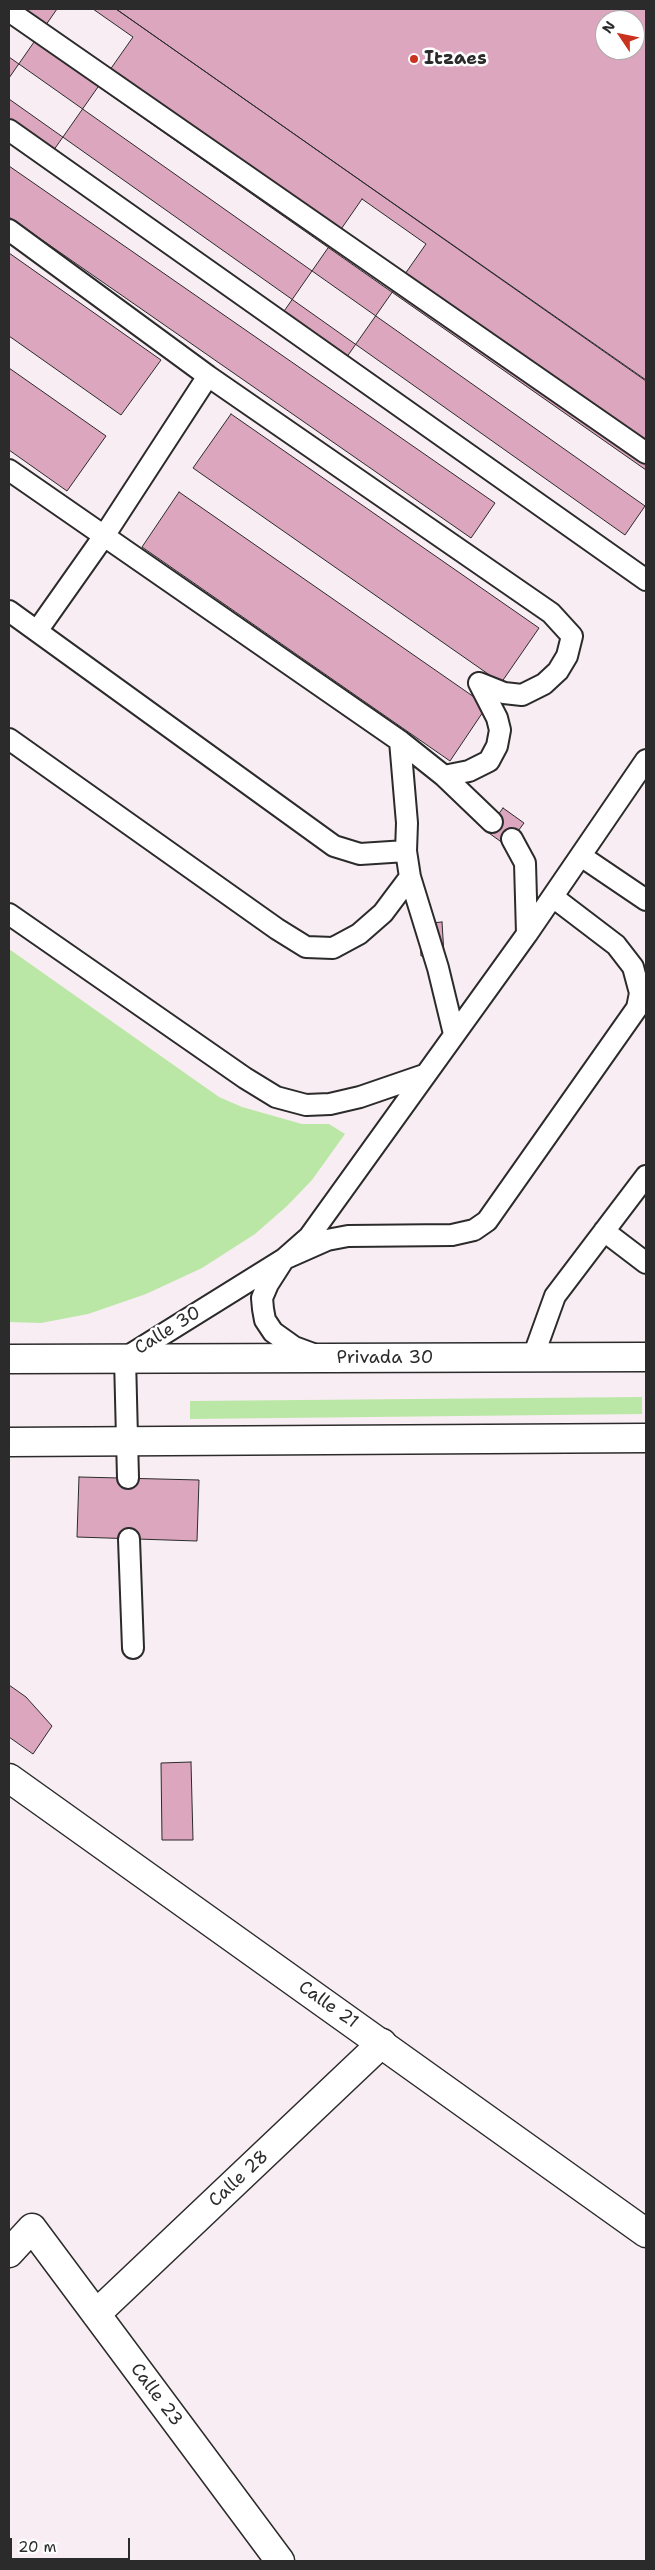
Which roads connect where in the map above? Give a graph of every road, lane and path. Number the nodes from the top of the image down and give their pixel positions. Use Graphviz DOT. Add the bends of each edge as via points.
graph roads {
  1 [pos="9,11"];
  2 [pos="9,130"];
  3 [pos="9,230"];
  4 [pos="208,376"];
  5 [pos="646,453"];
  6 [pos="9,470"];
  7 [pos="104,536"];
  8 [pos="646,580"];
  9 [pos="9,610"];
  10 [pos="37,631"];
  11 [pos="9,739"];
  12 [pos="400,741"];
  13 [pos="646,760"];
  14 [pos="444,776"];
  15 [pos="492,822"];
  16 [pos="512,839"];
  17 [pos="406,851"];
  18 [pos="581,856"];
  19 [pos="410,877"];
  20 [pos="552,897"];
  21 [pos="646,900"];
  22 [pos="9,914"];
  23 [pos="528,934"];
  24 [pos="454,1034"];
  25 [pos="424,1075"];
  26 [pos="646,1176"];
  27 [pos="604,1231"];
  28 [pos="284,1259"];
  29 [pos="646,1264"];
  30 [pos="533,1357"];
  31 [pos="646,1357"];
  32 [pos="125,1358"];
  33 [pos="337,1358"];
  34 [pos="9,1359"];
  35 [pos="646,1438"];
  36 [pos="127,1441"];
  37 [pos="9,1442"];
  38 [pos="128,1478"];
  39 [pos="129,1539"];
  40 [pos="133,1648"];
  41 [pos="9,1778"];
  42 [pos="382,2043"];
  43 [pos="646,2233"];
  44 [pos="9,2253"];
  45 [pos="96,2314"];
  46 [pos="280,2561"];
  1 -- 5 [label="lane"];
  2 -- 8 [label="lane"];
  3 -- 4 [label="lane"];
  4 -- 7 [label="lane"];
  4 -- 14 [label="lane" via="551,613 572,636 567,656 558,671 544,684 522,695 504,693 479,683 497,718 500,730 497,746 489,761 469,771"];
  6 -- 7 [label="lane"];
  7 -- 10 [label="lane"];
  7 -- 12 [label="lane"];
  9 -- 10 [label="lane"];
  10 -- 17 [label="lane" via="334,846 360,854"];
  11 -- 19 [label="lane" via="306,947 333,948 359,934 382,913"];
  12 -- 14 [label="lane"];
  12 -- 17 [label="lane" via="407,823"];
  13 -- 18 [label="lane"];
  14 -- 15 [label="lane"];
  16 -- 23 [label="lane" via="525,863"];
  17 -- 19 [label="lane"];
  18 -- 20 [label="lane"];
  18 -- 21 [label="lane"];
  19 -- 24 [label="lane"];
  20 -- 23 [label="lane"];
  20 -- 28 [label="lane" via="616,945 633,967 640,993 637,1008 487,1221 474,1230 452,1235 348,1236 327,1240"];
  22 -- 25 [label="lane" via="276,1097 306,1105 330,1104"];
  23 -- 24 [label="lane"];
  24 -- 25 [label="lane"];
  25 -- 28 [label="lane" via="309,1237"];
  26 -- 27 [label="lane"];
  27 -- 29 [label="lane"];
  27 -- 30 [label="lane" via="555,1296"];
  28 -- 32 [label="lane, Calle 30"];
  28 -- 33 [label="lane" via="262,1298 266,1320 273,1332 294,1347 309,1354"];
  30 -- 31 [label="street, Privada 30"];
  30 -- 33 [label="street, Privada 30"];
  32 -- 33 [label="street, Privada 30"];
  32 -- 34 [label="street, Calle 30"];
  32 -- 36 [label="lane"];
  35 -- 36 [label="street"];
  36 -- 37 [label="street"];
  36 -- 38 [label="lane"];
  39 -- 40 [label="lane"];
  41 -- 42 [label="street, Calle 21"];
  42 -- 43 [label="street, Calle 21"];
  42 -- 45 [label="street, Calle 28"];
  44 -- 45 [label="street, Calle 23" via="32,2228"];
  45 -- 46 [label="street, Calle 23"];
}
